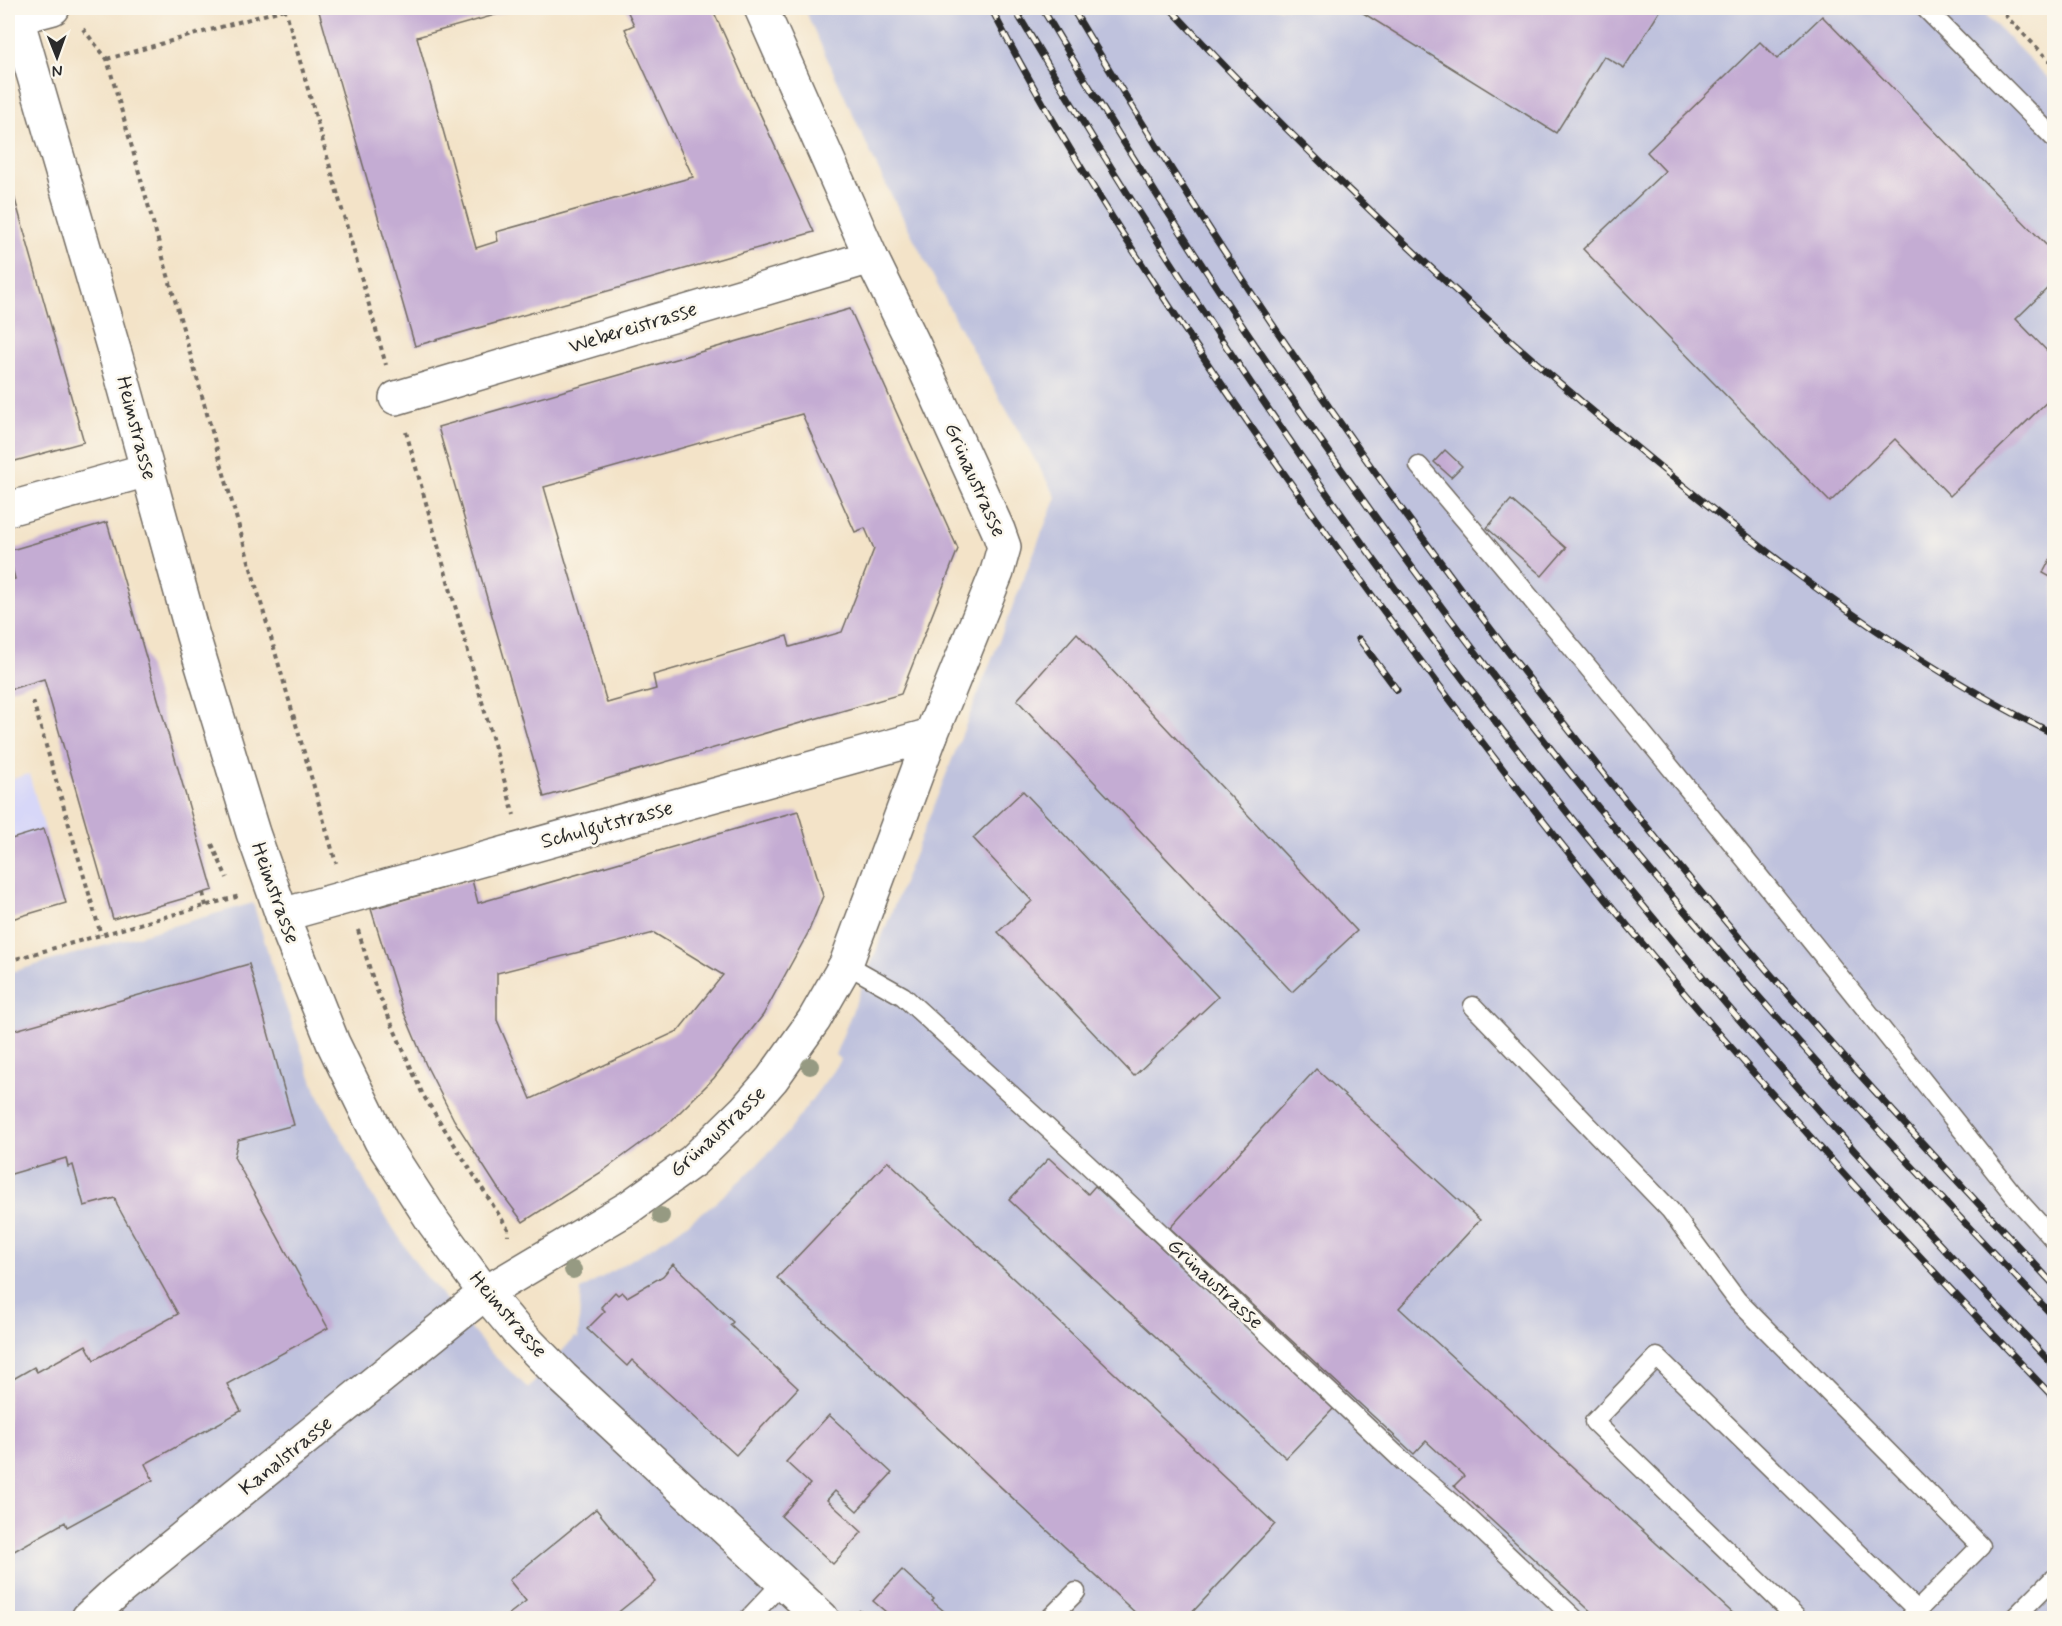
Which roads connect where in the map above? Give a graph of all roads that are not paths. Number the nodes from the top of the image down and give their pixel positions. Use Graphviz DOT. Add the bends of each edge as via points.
graph roads {
  1 [pos="53,8"];
  2 [pos="761,8"];
  3 [pos="1925,8"];
  4 [pos="12,15"];
  5 [pos="2055,138"];
  6 [pos="871,257"];
  7 [pos="396,398"];
  8 [pos="1419,466"];
  9 [pos="147,470"];
  10 [pos="8,509"];
  11 [pos="931,735"];
  12 [pos="282,915"];
  13 [pos="846,964"];
  14 [pos="1473,1006"];
  15 [pos="2055,1240"];
  16 [pos="485,1293"];
  17 [pos="783,1582"];
  18 [pos="2055,1582"];
  19 [pos="1076,1592"];
  20 [pos="1913,1615"];
  21 [pos="87,1618"];
  22 [pos="749,1618"];
  23 [pos="822,1618"];
  24 [pos="1050,1618"];
  25 [pos="1574,1618"];
  26 [pos="1797,1618"];
  27 [pos="2014,1618"];
  1 -- 4 [label="street"];
  2 -- 6 [label="street, Grünaustrasse"];
  3 -- 5 [label="lane"];
  4 -- 9 [label="street, Heimstrasse"];
  6 -- 7 [label="street, Webereistrasse"];
  6 -- 11 [label="street, Grünaustrasse" via="915,345 1004,547"];
  8 -- 15 [label="lane" via="1539,606 2017,1199"];
  9 -- 10 [label="street"];
  9 -- 12 [label="street, Heimstrasse" via="242,799"];
  11 -- 12 [label="street, Schulgutstrasse"];
  11 -- 13 [label="street, Grünaustrasse"];
  12 -- 16 [label="street, Heimstrasse" via="333,1043 381,1141"];
  13 -- 16 [label="street, Grünaustrasse" via="814,1020 772,1080 693,1161 628,1208"];
  13 -- 25 [label="lane, Grünaustrasse" via="903,996"];
  14 -- 20 [label="lane" via="1670,1210 1737,1300 1981,1546"];
  16 -- 17 [label="street, Heimstrasse" via="563,1378"];
  16 -- 21 [label="street, Kanalstrasse"];
  17 -- 22 [label="lane"];
  17 -- 23 [label="street, Heimstrasse"];
  18 -- 27 [label="lane" via="2052,1580"];
  19 -- 24 [label="lane"];
  20 -- 26 [label="lane" via="1658,1357 1594,1422"];
}
